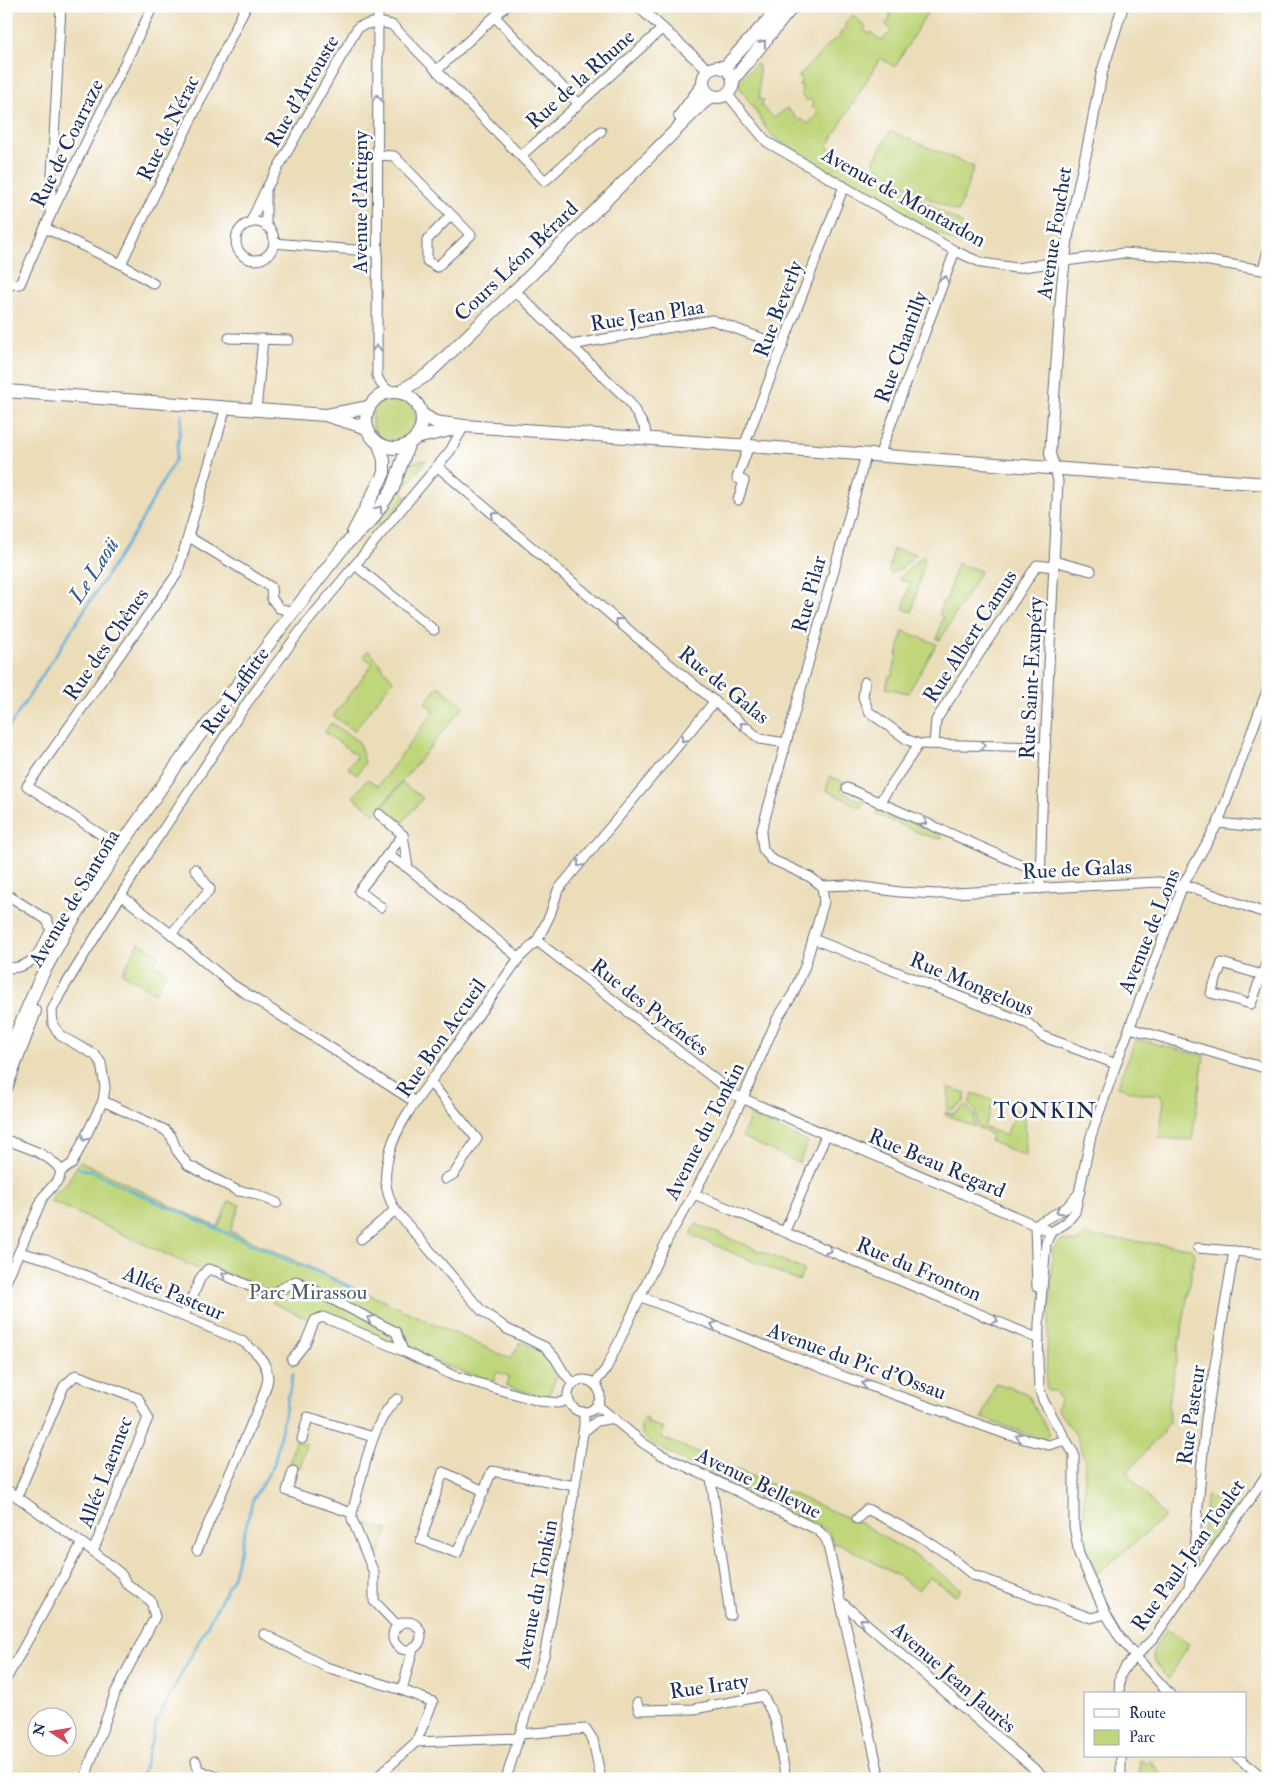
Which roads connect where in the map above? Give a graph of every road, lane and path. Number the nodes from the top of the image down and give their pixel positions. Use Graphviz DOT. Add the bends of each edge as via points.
graph roads {
  1 [pos="61,6"];
  2 [pos="153,6"];
  3 [pos="246,6"];
  4 [pos="378,6"];
  5 [pos="506,6"];
  6 [pos="638,6"];
  7 [pos="781,6"];
  8 [pos="793,6"];
  9 [pos="1123,6"];
  10 [pos="1247,6"];
  11 [pos="1268,8"];
  12 [pos="494,16"];
  13 [pos="376,21"];
  14 [pos="663,28"];
  15 [pos="724,68"];
  16 [pos="437,70"];
  17 [pos="708,70"];
  18 [pos="733,80"];
  19 [pos="703,85"];
  20 [pos="727,94"];
  21 [pos="713,96"];
  22 [pos="578,103"];
  23 [pos="600,130"];
  24 [pos="377,155"];
  25 [pos="521,156"];
  26 [pos="632,173"];
  27 [pos="844,186"];
  28 [pos="266,189"];
  29 [pos="451,215"];
  30 [pos="50,216"];
  31 [pos="250,223"];
  32 [pos="266,226"];
  33 [pos="45,228"];
  34 [pos="274,243"];
  35 [pos="1268,250"];
  36 [pos="955,251"];
  37 [pos="378,252"];
  38 [pos="1065,262"];
  39 [pos="120,264"];
  40 [pos="1265,270"];
  41 [pos="154,284"];
  42 [pos="6,285"];
  43 [pos="514,292"];
  44 [pos="229,338"];
  45 [pos="263,339"];
  46 [pos="289,340"];
  47 [pos="571,345"];
  48 [pos="783,346"];
  49 [pos="427,376"];
  50 [pos="6,391"];
  51 [pos="394,392"];
  52 [pos="226,407"];
  53 [pos="369,407"];
  54 [pos="256,410"];
  55 [pos="421,410"];
  56 [pos="324,415"];
  57 [pos="464,426"];
  58 [pos="367,428"];
  59 [pos="646,438"];
  60 [pos="412,441"];
  61 [pos="379,444"];
  62 [pos="747,446"];
  63 [pos="866,454"];
  64 [pos="879,456"];
  65 [pos="437,466"];
  66 [pos="1055,469"];
  67 [pos="1268,484"];
  68 [pos="738,500"];
  69 [pos="189,537"];
  70 [pos="346,544"];
  71 [pos="355,564"];
  72 [pos="1054,564"];
  73 [pos="1091,571"];
  74 [pos="293,612"];
  75 [pos="434,630"];
  76 [pos="865,682"];
  77 [pos="1268,688"];
  78 [pos="715,701"];
  79 [pos="786,743"];
  80 [pos="919,744"];
  81 [pos="934,744"];
  82 [pos="1046,747"];
  83 [pos="179,762"];
  84 [pos="847,788"];
  85 [pos="879,803"];
  86 [pos="379,814"];
  87 [pos="1218,823"];
  88 [pos="1268,828"];
  89 [pos="403,834"];
  90 [pos="120,846"];
  91 [pos="387,855"];
  92 [pos="408,868"];
  93 [pos="195,869"];
  94 [pos="1040,873"];
  95 [pos="1183,885"];
  96 [pos="822,886"];
  97 [pos="1040,889"];
  98 [pos="6,894"];
  99 [pos="122,896"];
  100 [pos="382,908"];
  101 [pos="1268,914"];
  102 [pos="171,934"];
  103 [pos="813,939"];
  104 [pos="536,941"];
  105 [pos="519,958"];
  106 [pos="1268,958"];
  107 [pos="6,968"];
  108 [pos="1262,975"];
  109 [pos="1130,1028"];
  110 [pos="6,1057"];
  111 [pos="1116,1064"];
  112 [pos="1268,1069"];
  113 [pos="430,1082"];
  114 [pos="6,1088"];
  115 [pos="743,1098"];
  116 [pos="103,1101"];
  117 [pos="416,1102"];
  118 [pos="826,1134"];
  119 [pos="6,1140"];
  120 [pos="61,1171"];
  121 [pos="445,1179"];
  122 [pos="1081,1192"];
  123 [pos="694,1194"];
  124 [pos="277,1202"];
  125 [pos="395,1210"];
  126 [pos="1035,1225"];
  127 [pos="784,1231"];
  128 [pos="1051,1232"];
  129 [pos="361,1238"];
  130 [pos="1198,1248"];
  131 [pos="1234,1251"];
  132 [pos="19,1252"];
  133 [pos="1268,1254"];
  134 [pos="6,1282"];
  135 [pos="640,1296"];
  136 [pos="184,1316"];
  137 [pos="1039,1324"];
  138 [pos="1039,1339"];
  139 [pos="403,1351"];
  140 [pos="292,1360"];
  141 [pos="574,1384"];
  142 [pos="594,1384"];
  143 [pos="397,1399"];
  144 [pos="568,1400"];
  145 [pos="597,1405"];
  146 [pos="584,1412"];
  147 [pos="614,1418"];
  148 [pos="583,1432"];
  149 [pos="374,1437"];
  150 [pos="302,1439"];
  151 [pos="1066,1440"];
  152 [pos="293,1472"];
  153 [pos="1268,1473"];
  154 [pos="711,1479"];
  155 [pos="575,1486"];
  156 [pos="6,1489"];
  157 [pos="484,1491"];
  158 [pos="17,1497"];
  159 [pos="352,1512"];
  160 [pos="857,1519"];
  161 [pos="82,1543"];
  162 [pos="197,1550"];
  163 [pos="93,1551"];
  164 [pos="1189,1586"];
  165 [pos="840,1601"];
  166 [pos="1106,1614"];
  167 [pos="730,1615"];
  168 [pos="398,1626"];
  169 [pos="264,1634"];
  170 [pos="413,1649"];
  171 [pos="1136,1656"];
  172 [pos="6,1679"];
  173 [pos="402,1690"];
  174 [pos="1119,1692"];
  175 [pos="1168,1692"];
  176 [pos="637,1703"];
  177 [pos="520,1736"];
  178 [pos="416,1742"];
  179 [pos="1121,1758"];
  180 [pos="1239,1758"];
  181 [pos="196,1761"];
  182 [pos="203,1776"];
  183 [pos="86,1779"];
  184 [pos="222,1779"];
  185 [pos="375,1779"];
  186 [pos="506,1779"];
  187 [pos="601,1779"];
  188 [pos="786,1779"];
  189 [pos="880,1779"];
  190 [pos="1046,1779"];
  191 [pos="1121,1779"];
  192 [pos="1265,1779"];
  1 -- 30 [label="street"];
  2 -- 30 [label="street, Rue de Coarraze"];
  3 -- 39 [label="street, Rue de Nérac"];
  4 -- 13 [label="street, Avenue d'Attigny"];
  5 -- 12 [label="street"];
  6 -- 14 [label="street"];
  7 -- 15 [label="main road"];
  18 -- 8 [label="main road, one-way"];
  9 -- 38 [label="street, Avenue Fouchet" via="1102,72"];
  10 -- 11 [label="street"];
  12 -- 16 [label="street"];
  12 -- 22 [label="street"];
  13 -- 16 [label="street" via="392,25"];
  24 -- 13 [label="street, Avenue d'Attigny, one-way"];
  13 -- 28 [label="street, Rue d'Artouste" via="358,27"];
  14 -- 17 [label="street"];
  14 -- 22 [label="street, Rue de la Rhune"];
  15 -- 17 [label="main road"];
  15 -- 18 [label="main road"];
  16 -- 25 [label="street"];
  17 -- 19 [label="main road"];
  18 -- 20 [label="main road"];
  19 -- 21 [label="main road"];
  19 -- 26 [label="main road, Cours Léon Bérard"];
  20 -- 21 [label="main road"];
  20 -- 27 [label="street, Avenue de Montardon" via="768,142"];
  21 -- 26 [label="main road, Cours Léon Bérard"];
  22 -- 25 [label="street, Rue de la Rhune"];
  23 -- 25 [label="street" via="545,181"];
  24 -- 29 [label="street" via="394,156"];
  24 -- 37 [label="street, Avenue d'Attigny"];
  26 -- 43 [label="main road, Cours Léon Bérard"];
  27 -- 36 [label="street, Avenue de Montardon"];
  27 -- 48 [label="street, Rue Beverly"];
  28 -- 31 [label="street, Rue d'Artouste"];
  28 -- 32 [label="street, Rue d'Artouste"];
  29 -- 29 [label="street" via="471,235 437,267 427,261 427,240"];
  30 -- 33 [label="street, Rue de Coarraze"];
  31 -- 32 [label="street"];
  31 -- 34 [label="street, Rue d'Artouste" via="239,230 237,236 240,254 257,260 268,254"];
  32 -- 34 [label="street, Rue d'Artouste"];
  33 -- 39 [label="street"];
  33 -- 42 [label="street, Rue de Coarraze" via="20,284"];
  34 -- 37 [label="street"];
  35 -- 40 [label="street"];
  36 -- 38 [label="street, Avenue de Montardon" via="982,263 1016,268"];
  64 -- 36 [label="street, Rue Chantilly, one-way"];
  51 -- 37 [label="street, Avenue d'Attigny, one-way" via="381,384 376,376"];
  38 -- 40 [label="street, Avenue de Montardon" via="1123,253 1186,257"];
  38 -- 66 [label="street, Avenue Fouchet" via="1050,454"];
  39 -- 41 [label="street"];
  43 -- 47 [label="street"];
  43 -- 49 [label="main road, Cours Léon Bérard"];
  44 -- 45 [label="street"];
  45 -- 46 [label="street"];
  45 -- 54 [label="street"];
  47 -- 48 [label="street, Rue Jean Plaa" via="712,320"];
  47 -- 59 [label="street" via="629,401 645,428"];
  48 -- 62 [label="street, Rue Beverly"];
  49 -- 51 [label="main road, Cours Léon Bérard"];
  49 -- 55 [label="main road" via="421,389"];
  50 -- 52 [label="main road"];
  51 -- 53 [label="main road" via="381,395"];
  51 -- 55 [label="main road" via="407,395"];
  52 -- 54 [label="main road"];
  52 -- 69 [label="street, Rue des Chênes"];
  53 -- 56 [label="main road"];
  53 -- 58 [label="main road"];
  54 -- 56 [label="main road"];
  55 -- 57 [label="main road" via="435,422"];
  55 -- 60 [label="main road" via="421,430"];
  56 -- 58 [label="main road"];
  57 -- 59 [label="main road"];
  57 -- 60 [label="main road"];
  57 -- 65 [label="street, Rue Laffitte"];
  58 -- 61 [label="main road"];
  59 -- 62 [label="main road"];
  60 -- 61 [label="main road" via="393,448"];
  70 -- 60 [label="main road, Avenue de Santoña, one-way" via="371,521 393,488"];
  61 -- 70 [label="main road, Avenue de Santoña" via="384,473"];
  62 -- 63 [label="main road"];
  62 -- 68 [label="street, Rue Beverly" via="737,478 744,481"];
  63 -- 64 [label="main road"];
  63 -- 79 [label="street, Rue Pilar"];
  64 -- 66 [label="main road"];
  65 -- 71 [label="street, Rue Laffitte"];
  78 -- 65 [label="street, Rue de Galas, one-way"];
  66 -- 67 [label="main road"];
  66 -- 72 [label="street, Rue Saint-Exupéry" via="1058,481"];
  69 -- 74 [label="street" via="271,587 272,599 278,608"];
  69 -- 90 [label="street, Rue des Chênes" via="177,574 27,786"];
  70 -- 74 [label="main road, Avenue de Santoña"];
  71 -- 75 [label="street"];
  71 -- 99 [label="street, Rue Laffitte" via="247,703"];
  72 -- 73 [label="street"];
  72 -- 81 [label="street, Rue Albert Camus" via="1037,565 936,720"];
  72 -- 82 [label="street, Rue Saint-Exupéry"];
  74 -- 83 [label="main road, Avenue de Santoña"];
  76 -- 80 [label="street" via="862,697 869,712 908,740"];
  77 -- 87 [label="street, Avenue de Lons"];
  79 -- 78 [label="street, Rue de Galas, one-way" via="760,739"];
  78 -- 104 [label="street, Rue Bon Accueil, one-way" via="558,890 550,915"];
  79 -- 96 [label="street, Rue de Galas" via="761,833 762,849 771,859"];
  80 -- 81 [label="street"];
  80 -- 85 [label="street"];
  81 -- 82 [label="street, one-way"];
  82 -- 94 [label="street, Rue Saint-Exupéry"];
  83 -- 90 [label="main road, Avenue de Santoña"];
  83 -- 114 [label="main road, Avenue de Santoña" via="51,973"];
  84 -- 85 [label="street"];
  85 -- 94 [label="street, one-way"];
  86 -- 89 [label="street"];
  87 -- 88 [label="street"];
  87 -- 95 [label="street, Avenue de Lons"];
  89 -- 91 [label="street"];
  89 -- 92 [label="street"];
  90 -- 110 [label="main road, Avenue de Santoña" via="67,929 41,977"];
  91 -- 92 [label="street"];
  91 -- 100 [label="street" via="359,891"];
  92 -- 105 [label="street"];
  93 -- 102 [label="street" via="210,889"];
  94 -- 97 [label="street, Rue Saint-Exupéry"];
  95 -- 97 [label="street, Rue de Galas" via="1158,882"];
  95 -- 101 [label="street, Rue de Galas"];
  95 -- 109 [label="street, Avenue de Lons"];
  96 -- 97 [label="street, Rue de Galas" via="848,885 937,894"];
  96 -- 103 [label="street, Avenue du Tonkin" via="824,902"];
  98 -- 107 [label="street" via="47,920 51,930 38,955 28,965"];
  99 -- 102 [label="street"];
  99 -- 116 [label="street, Rue Laffitte" via="52,1010 53,1025 61,1036 95,1055 101,1063 105,1087"];
  102 -- 117 [label="street" via="230,983"];
  103 -- 111 [label="street, Rue Mongelous" via="1029,1024 1042,1036"];
  103 -- 115 [label="street, Avenue du Tonkin" via="793,994 777,1019"];
  104 -- 105 [label="street, Rue Bon Accueil"];
  104 -- 115 [label="street, Rue des Pyrénées"];
  105 -- 113 [label="street, Rue Bon Accueil"];
  106 -- 108 [label="street"];
  108 -- 108 [label="street" via="1251,1004 1211,993 1222,963"];
  109 -- 111 [label="street, Avenue de Lons"];
  109 -- 112 [label="street"];
  111 -- 122 [label="street, Avenue de Lons" via="1091,1136"];
  113 -- 117 [label="street, Rue Bon Accueil"];
  113 -- 121 [label="street" via="477,1140 454,1174"];
  115 -- 118 [label="street, Rue des Pyrénées"];
  115 -- 123 [label="street, Avenue du Tonkin"];
  116 -- 120 [label="street, one-way" via="72,1164"];
  116 -- 124 [label="street" via="165,1130 188,1165 238,1192 253,1193"];
  117 -- 125 [label="street, Rue Bon Accueil" via="390,1151 385,1177 387,1196"];
  118 -- 126 [label="street, Rue Beau Regard"];
  118 -- 127 [label="street"];
  119 -- 120 [label="street" via="48,1158"];
  120 -- 132 [label="street" via="59,1179 43,1197"];
  122 -- 126 [label="street, one-way" via="1066,1208"];
  122 -- 128 [label="street, Avenue de Lons" via="1071,1218"];
  123 -- 127 [label="street, Rue du Fronton"];
  123 -- 135 [label="street, Avenue du Tonkin"];
  125 -- 129 [label="street"];
  125 -- 141 [label="street, Rue Bon Accueil" via="481,1310 507,1329 544,1347"];
  126 -- 128 [label="street, Rue Beau Regard"];
  126 -- 137 [label="street"];
  127 -- 138 [label="street, Rue du Fronton, one-way"];
  128 -- 137 [label="street" via="1046,1243"];
  130 -- 131 [label="street"];
  131 -- 133 [label="street"];
  131 -- 164 [label="street, Rue Pasteur" via="1206,1420"];
  132 -- 134 [label="street"];
  132 -- 136 [label="street, Allée Pasteur" via="46,1259"];
  135 -- 142 [label="street, Avenue du Tonkin" via="606,1369"];
  151 -- 135 [label="street, Avenue du Pic d'Ossau, one-way" via="1050,1445 1009,1435 845,1377"];
  139 -- 136 [label="street, one-way" via="396,1332 296,1281 269,1295 208,1269 201,1277"];
  136 -- 162 [label="street, Allée Pasteur" via="242,1341 255,1350 264,1361 268,1379"];
  137 -- 138 [label="street"];
  138 -- 151 [label="street" via="1039,1387"];
  139 -- 140 [label="street" via="323,1317 315,1320 305,1344"];
  139 -- 144 [label="street" via="454,1376 539,1401 558,1403"];
  141 -- 142 [label="street" via="582,1381"];
  141 -- 144 [label="street"];
  142 -- 145 [label="street" via="599,1392"];
  143 -- 149 [label="street" via="390,1405"];
  144 -- 146 [label="street" via="574,1409"];
  145 -- 146 [label="street"];
  145 -- 147 [label="street, Avenue Bellevue"];
  146 -- 148 [label="street, Avenue du Tonkin"];
  147 -- 148 [label="street" via="597,1421"];
  147 -- 154 [label="street, Avenue Bellevue" via="660,1454"];
  148 -- 155 [label="street, Avenue du Tonkin"];
  149 -- 150 [label="street" via="308,1417"];
  149 -- 159 [label="street"];
  151 -- 166 [label="street" via="1074,1454 1074,1526 1080,1554"];
  152 -- 159 [label="street" via="287,1492"];
  153 -- 164 [label="street, Rue Paul-Jean Toulet"];
  154 -- 165 [label="street, Avenue Bellevue" via="823,1535"];
  154 -- 167 [label="street"];
  155 -- 157 [label="street" via="492,1471"];
  155 -- 177 [label="street, Avenue du Tonkin" via="545,1652"];
  156 -- 158 [label="street"];
  157 -- 157 [label="street" via="458,1553 421,1540 442,1472"];
  158 -- 161 [label="street"];
  158 -- 163 [label="street, Allée Laennec" via="64,1386 76,1375 138,1398 148,1418"];
  159 -- 168 [label="street" via="374,1573 374,1601"];
  160 -- 166 [label="street" via="867,1509 918,1535 973,1575 1091,1618"];
  161 -- 163 [label="street"];
  161 -- 172 [label="street"];
  163 -- 183 [label="street" via="151,1601 155,1617 116,1691"];
  164 -- 171 [label="street, Rue Paul-Jean Toulet" via="1154,1638"];
  165 -- 189 [label="street, Avenue Bellevue"];
  190 -- 165 [label="street, Avenue Jean Jaurès, one-way"];
  166 -- 171 [label="street"];
  168 -- 170 [label="street" via="393,1638 397,1646"];
  168 -- 170 [label="street" via="407,1622 419,1629 421,1638"];
  169 -- 173 [label="street" via="326,1667"];
  170 -- 173 [label="street"];
  171 -- 174 [label="street" via="1120,1676"];
  171 -- 175 [label="street"];
  173 -- 178 [label="street" via="433,1702"];
  176 -- 188 [label="street, Rue Iraty" via="639,1710 694,1710 763,1696 775,1719"];
  177 -- 178 [label="street"];
  177 -- 186 [label="street, Avenue du Tonkin"];
  177 -- 187 [label="street" via="586,1729 593,1740"];
  178 -- 185 [label="street"];
  179 -- 191 [label="street"];
  180 -- 192 [label="street"];
  181 -- 182 [label="street"];
  182 -- 184 [label="street"];
}
